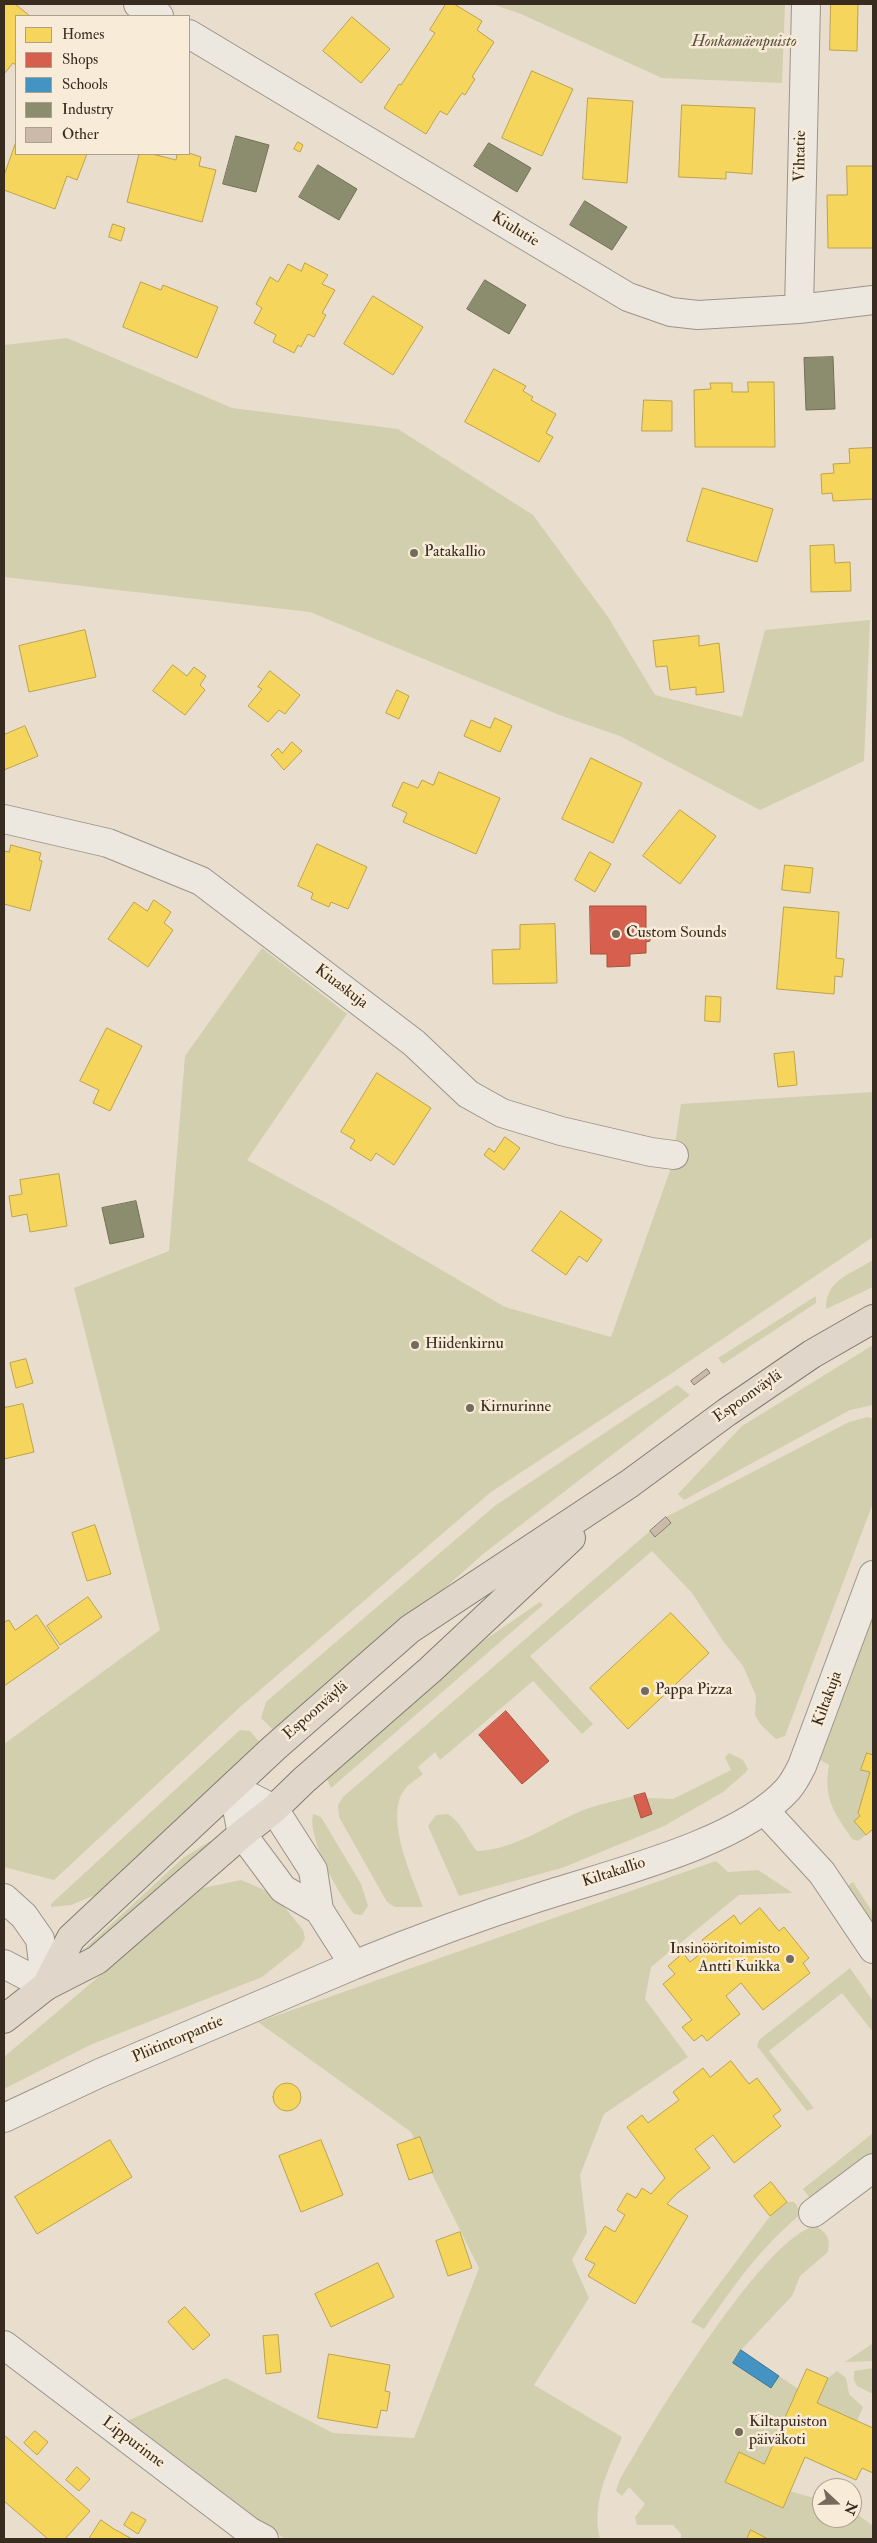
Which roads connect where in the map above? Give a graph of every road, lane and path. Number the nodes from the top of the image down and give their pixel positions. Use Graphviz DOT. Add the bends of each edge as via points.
graph roads {
  1 [pos="138,4"];
  2 [pos="806,4"];
  3 [pos="157,15"];
  4 [pos="190,35"];
  5 [pos="873,300"];
  6 [pos="799,309"];
  7 [pos="4,818"];
  8 [pos="674,1155"];
  9 [pos="873,1319"];
  10 [pos="629,1484"];
  11 [pos="873,1575"];
  12 [pos="232,1788"];
  13 [pos="274,1809"];
  14 [pos="764,1810"];
  15 [pos="242,1834"];
  16 [pos="4,1898"];
  17 [pos="319,1910"];
  18 [pos="873,1949"];
  19 [pos="4,1964"];
  20 [pos="354,1964"];
  21 [pos="46,1986"];
  22 [pos="4,2019"];
  23 [pos="4,2118"];
  24 [pos="873,2168"];
  25 [pos="813,2213"];
  26 [pos="4,2345"];
  27 [pos="264,2539"];
  1 -- 3 [label="street"];
  2 -- 6 [label="street, Vihtatie"];
  4 -- 6 [label="street, Kiulutie" via="628,297 671,312 698,315"];
  5 -- 6 [label="street, Kiulutie"];
  7 -- 8 [label="street, Kiuaskuja" via="108,843 201,881 414,1043 468,1094 502,1113 570,1133"];
  9 -- 10 [label="main road, Espoonväylä" via="812,1354"];
  10 -- 12 [label="main road, Espoonväylä" via="410,1629"];
  10 -- 13 [label="main road, Espoonväylä" via="430,1670"];
  11 -- 14 [label="street, Kiltakuja" via="802,1766 788,1788"];
  12 -- 13 [label="street"];
  12 -- 15 [label="street"];
  12 -- 21 [label="main road, Espoonväylä" via="71,1938"];
  13 -- 15 [label="main road, Espoonväylä"];
  13 -- 17 [label="street" via="313,1870"];
  14 -- 18 [label="street" via="822,1873"];
  14 -- 20 [label="street, Kiltakallio" via="716,1838 444,1929"];
  15 -- 17 [label="street" via="283,1889"];
  15 -- 21 [label="main road, Espoonväylä" via="97,1960"];
  16 -- 21 [label="street" via="24,1916 40,1939"];
  17 -- 20 [label="street"];
  19 -- 21 [label="street"];
  20 -- 23 [label="street, Pliitintorpantie" via="100,2073"];
  21 -- 22 [label="main road, Espoonväylä"];
  24 -- 25 [label="street"];
  26 -- 27 [label="street, Lippurinne" via="249,2531"];
}
